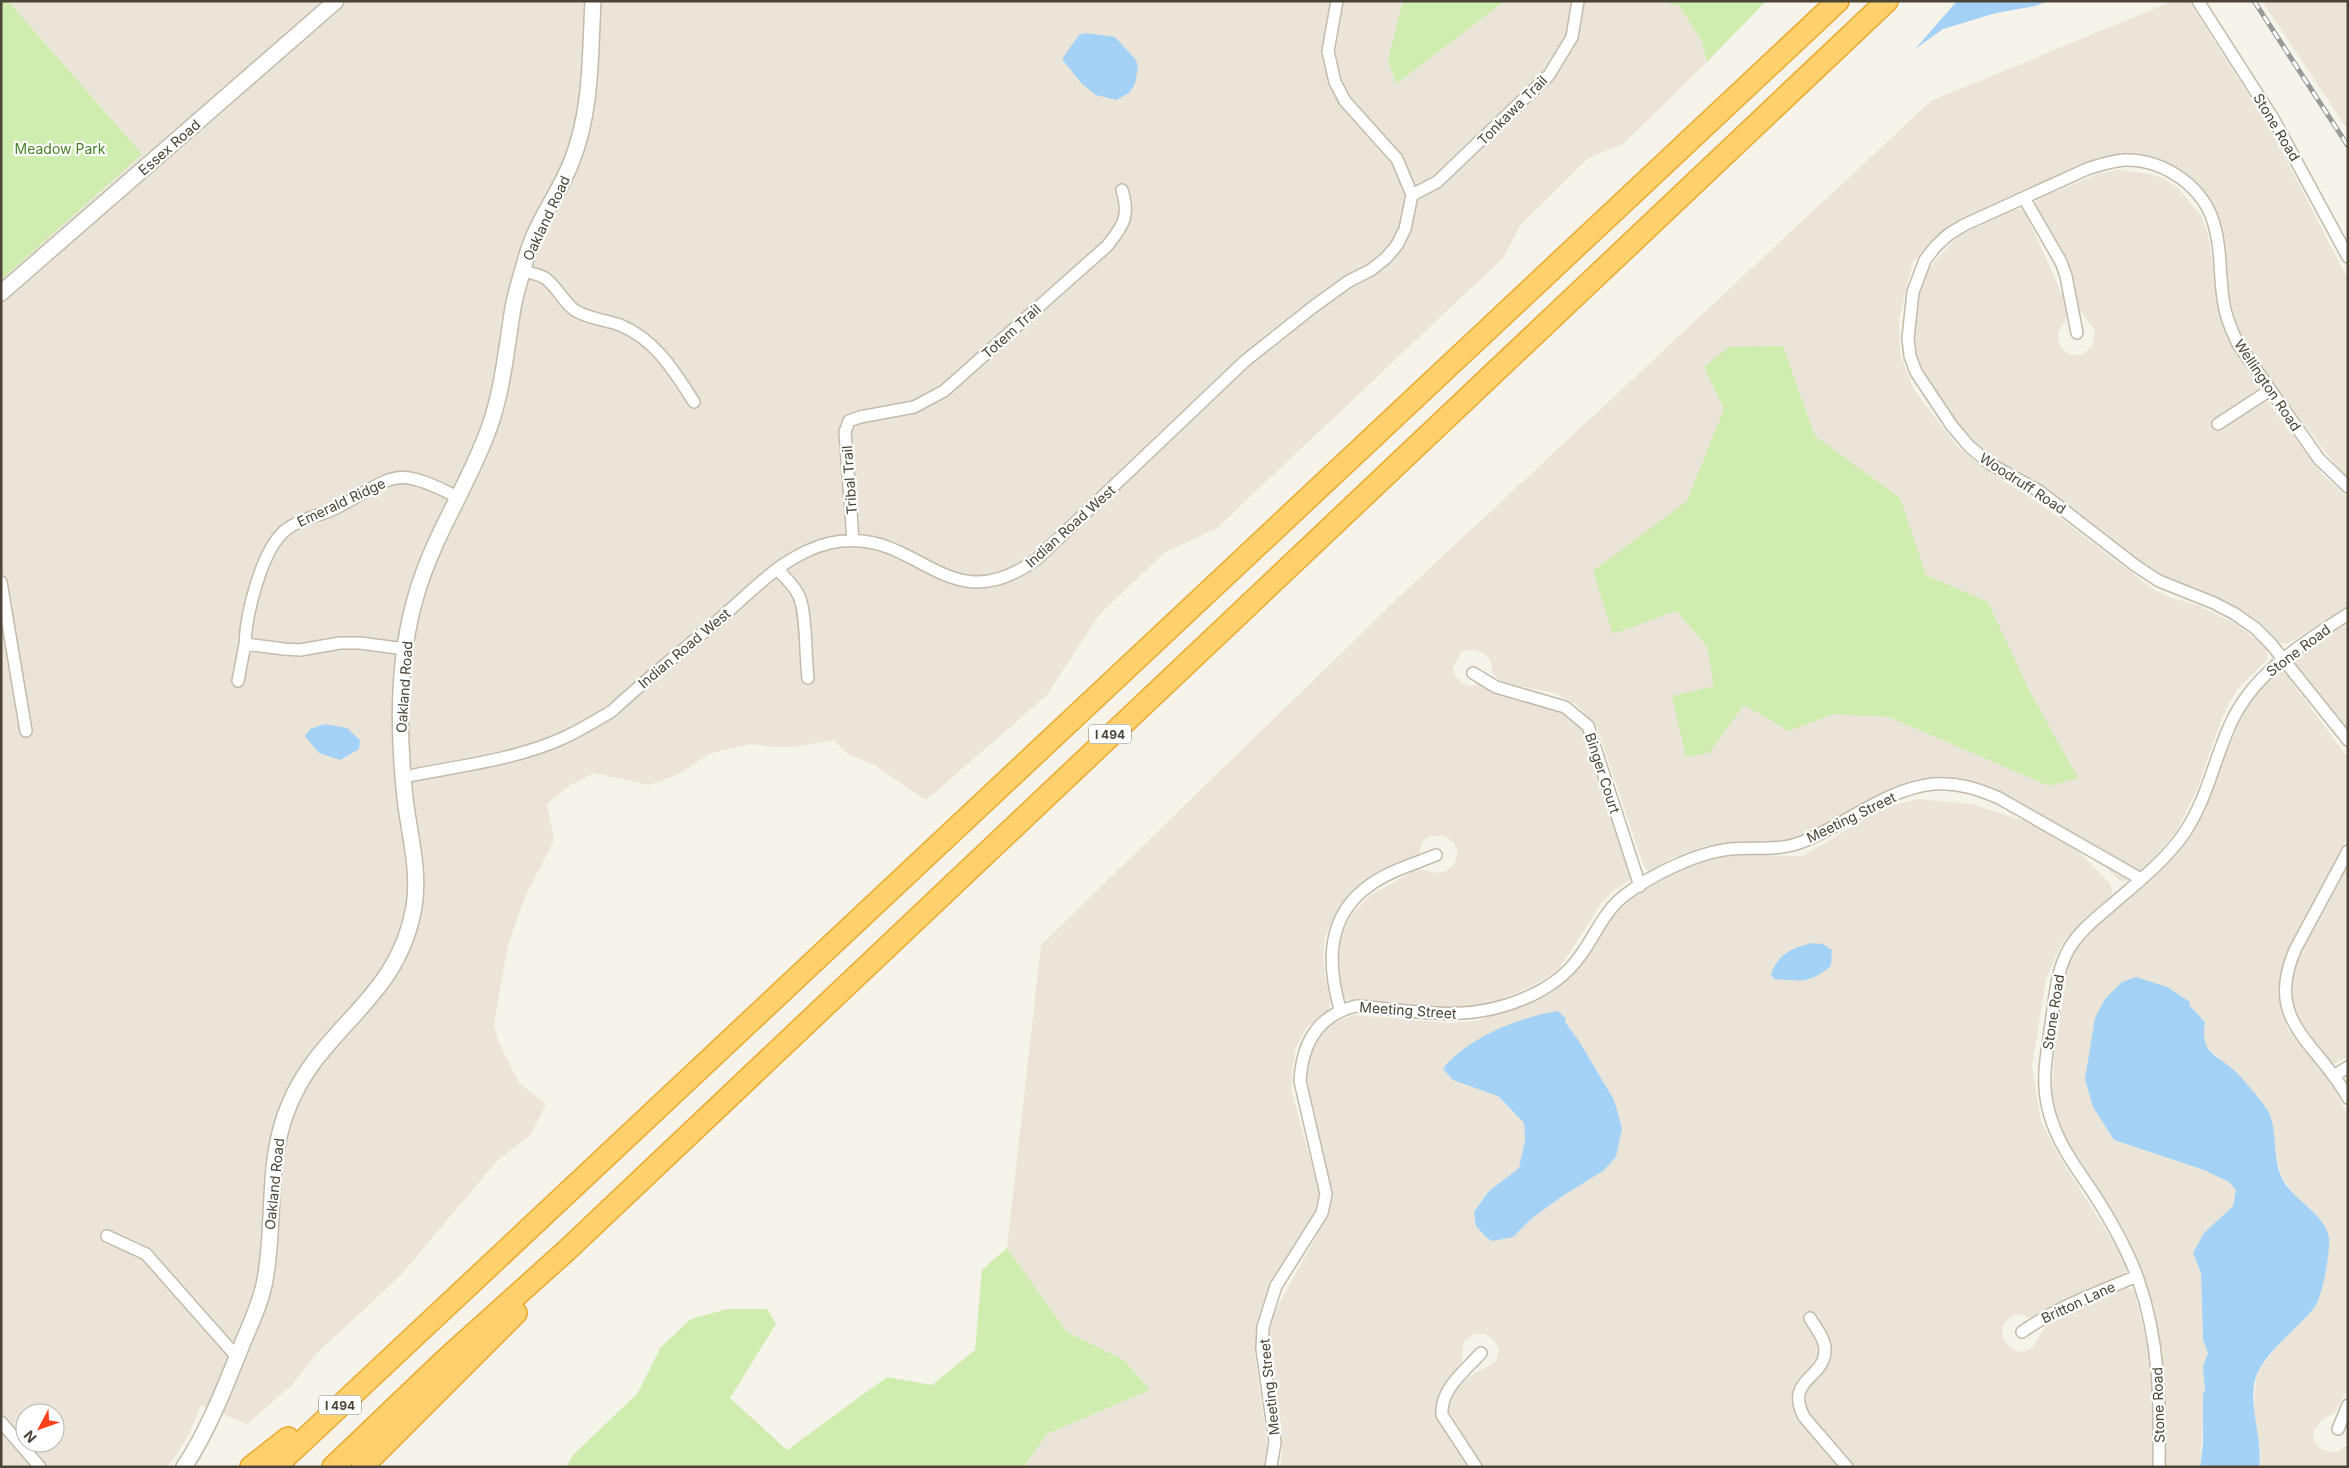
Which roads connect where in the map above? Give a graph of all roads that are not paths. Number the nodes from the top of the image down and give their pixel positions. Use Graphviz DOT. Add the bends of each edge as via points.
graph roads {
  1 [pos="336,1"];
  2 [pos="593,1"];
  3 [pos="1337,1"];
  4 [pos="1578,1"];
  5 [pos="1838,1"];
  6 [pos="1887,1"];
  7 [pos="2198,1"];
  8 [pos="1122,190"];
  9 [pos="1412,195"];
  10 [pos="2024,198"];
  11 [pos="2348,257"];
  12 [pos="523,271"];
  13 [pos="1,293"];
  14 [pos="2077,333"];
  15 [pos="2270,390"];
  16 [pos="694,402"];
  17 [pos="849,421"];
  18 [pos="2218,424"];
  19 [pos="2348,487"];
  20 [pos="457,497"];
  21 [pos="853,540"];
  22 [pos="777,569"];
  23 [pos="1,582"];
  24 [pos="2348,614"];
  25 [pos="245,644"];
  26 [pos="405,649"];
  27 [pos="2282,659"];
  28 [pos="1473,673"];
  29 [pos="808,678"];
  30 [pos="238,681"];
  31 [pos="26,731"];
  32 [pos="2348,740"];
  33 [pos="404,777"];
  34 [pos="2348,851"];
  35 [pos="1436,855"];
  36 [pos="2141,879"];
  37 [pos="1640,886"];
  38 [pos="1340,1009"];
  39 [pos="2348,1067"];
  40 [pos="2334,1076"];
  41 [pos="2348,1098"];
  42 [pos="107,1236"];
  43 [pos="566,1251"];
  44 [pos="2137,1276"];
  45 [pos="1810,1318"];
  46 [pos="2022,1332"];
  47 [pos="406,1344"];
  48 [pos="1481,1353"];
  49 [pos="237,1357"];
  50 [pos="2348,1405"];
  51 [pos="1,1422"];
  52 [pos="2338,1429"];
  53 [pos="40,1467"];
  54 [pos="184,1467"];
  55 [pos="251,1467"];
  56 [pos="275,1467"];
  57 [pos="333,1467"];
  58 [pos="362,1467"];
  59 [pos="1271,1467"];
  60 [pos="1476,1467"];
  61 [pos="1847,1467"];
  62 [pos="2159,1467"];
  1 -- 13 [label="street, Essex Road"];
  2 -- 12 [label="street, Oakland Road" via="584,118 572,160 532,243"];
  3 -- 9 [label="street" via="1328,51 1335,82 1345,101 1397,159"];
  4 -- 9 [label="street, Tonkawa Trail" via="1572,36 1549,75 1437,182"];
  5 -- 47 [label="highway, I 494"];
  6 -- 43 [label="highway, I 494"];
  7 -- 11 [label="street, Stone Road" via="2274,120"];
  8 -- 17 [label="street, Totem Trail" via="1127,205 1125,220 1107,246 944,391 914,407"];
  9 -- 21 [label="street, Indian Road West" via="1405,229 1386,258 1278,333 1038,558 1019,572 988,582 956,580 889,547"];
  10 -- 14 [label="street" via="2061,262"];
  10 -- 15 [label="street, Wellington Road" via="2106,162 2146,162 2182,179 2197,192 2208,209 2215,228 2229,324 2238,344"];
  10 -- 27 [label="street, Woodruff Road" via="1949,234 1925,260 1913,292 1908,338 1916,372 1952,426 1990,464 2039,491 2159,581 2236,614 2255,628"];
  12 -- 16 [label="street" via="545,278 575,311 619,325 655,347"];
  12 -- 20 [label="street, Oakland Road" via="514,304 498,403 476,462"];
  15 -- 18 [label="street"];
  15 -- 19 [label="street, Wellington Road" via="2319,458"];
  17 -- 21 [label="street, Tribal Trail" via="846,432"];
  20 -- 25 [label="street, Emerald Ridge" via="419,479 387,479 336,508 295,523 270,548 250,600"];
  20 -- 26 [label="street, Oakland Road" via="424,570"];
  21 -- 22 [label="street, Indian Road West" via="812,548"];
  22 -- 29 [label="street" via="799,595"];
  22 -- 33 [label="street, Indian Road West" via="612,711 589,724 561,739 499,759"];
  23 -- 31 [label="street"];
  24 -- 27 [label="street, Stone Road"];
  25 -- 26 [label="street" via="308,649 360,643"];
  25 -- 30 [label="street, Emerald Ridge"];
  26 -- 33 [label="street, Oakland Road" via="400,723"];
  27 -- 32 [label="street, Woodruff Road"];
  27 -- 36 [label="street, Stone Road" via="2260,680 2231,722 2204,799 2192,822 2176,844"];
  28 -- 37 [label="street, Binger Court" via="1496,688 1565,707 1588,726"];
  33 -- 49 [label="street, Oakland Road" via="416,878 414,906 406,936 383,983 314,1060 289,1105 275,1154 264,1283"];
  34 -- 40 [label="street" via="2288,964 2284,982 2290,1018"];
  35 -- 38 [label="street" via="1370,885 1347,908 1339,922 1331,954 1334,988"];
  36 -- 37 [label="street, Meeting Street" via="1999,798 1955,784 1933,784 1889,798 1800,843 1707,854 1685,861"];
  36 -- 44 [label="street, Stone Road" via="2080,932 2061,965 2044,1081 2054,1130 2122,1241"];
  37 -- 38 [label="street, Meeting Street" via="1624,896 1601,921 1569,970 1525,998 1478,1012 1454,1015 1356,1006"];
  38 -- 59 [label="street, Meeting Street" via="1317,1028 1301,1062 1303,1100 1326,1194 1322,1213 1276,1286 1263,1327 1262,1348 1275,1442"];
  39 -- 40 [label="street"];
  40 -- 41 [label="street"];
  42 -- 49 [label="street" via="146,1254"];
  43 -- 57 [label="highway, I 494"];
  43 -- 58 [label="highway" via="513,1316"];
  44 -- 46 [label="street, Britton Lane" via="2063,1307"];
  44 -- 62 [label="street, Stone Road" via="2147,1307 2157,1361"];
  45 -- 61 [label="street" via="1825,1348 1824,1358 1801,1386 1799,1407"];
  47 -- 55 [label="highway"];
  47 -- 56 [label="highway, I 494"];
  48 -- 60 [label="street" via="1450,1387 1441,1405 1444,1419"];
  49 -- 54 [label="street, Oakland Road"];
  50 -- 52 [label="street"];
  51 -- 53 [label="street"];
}
